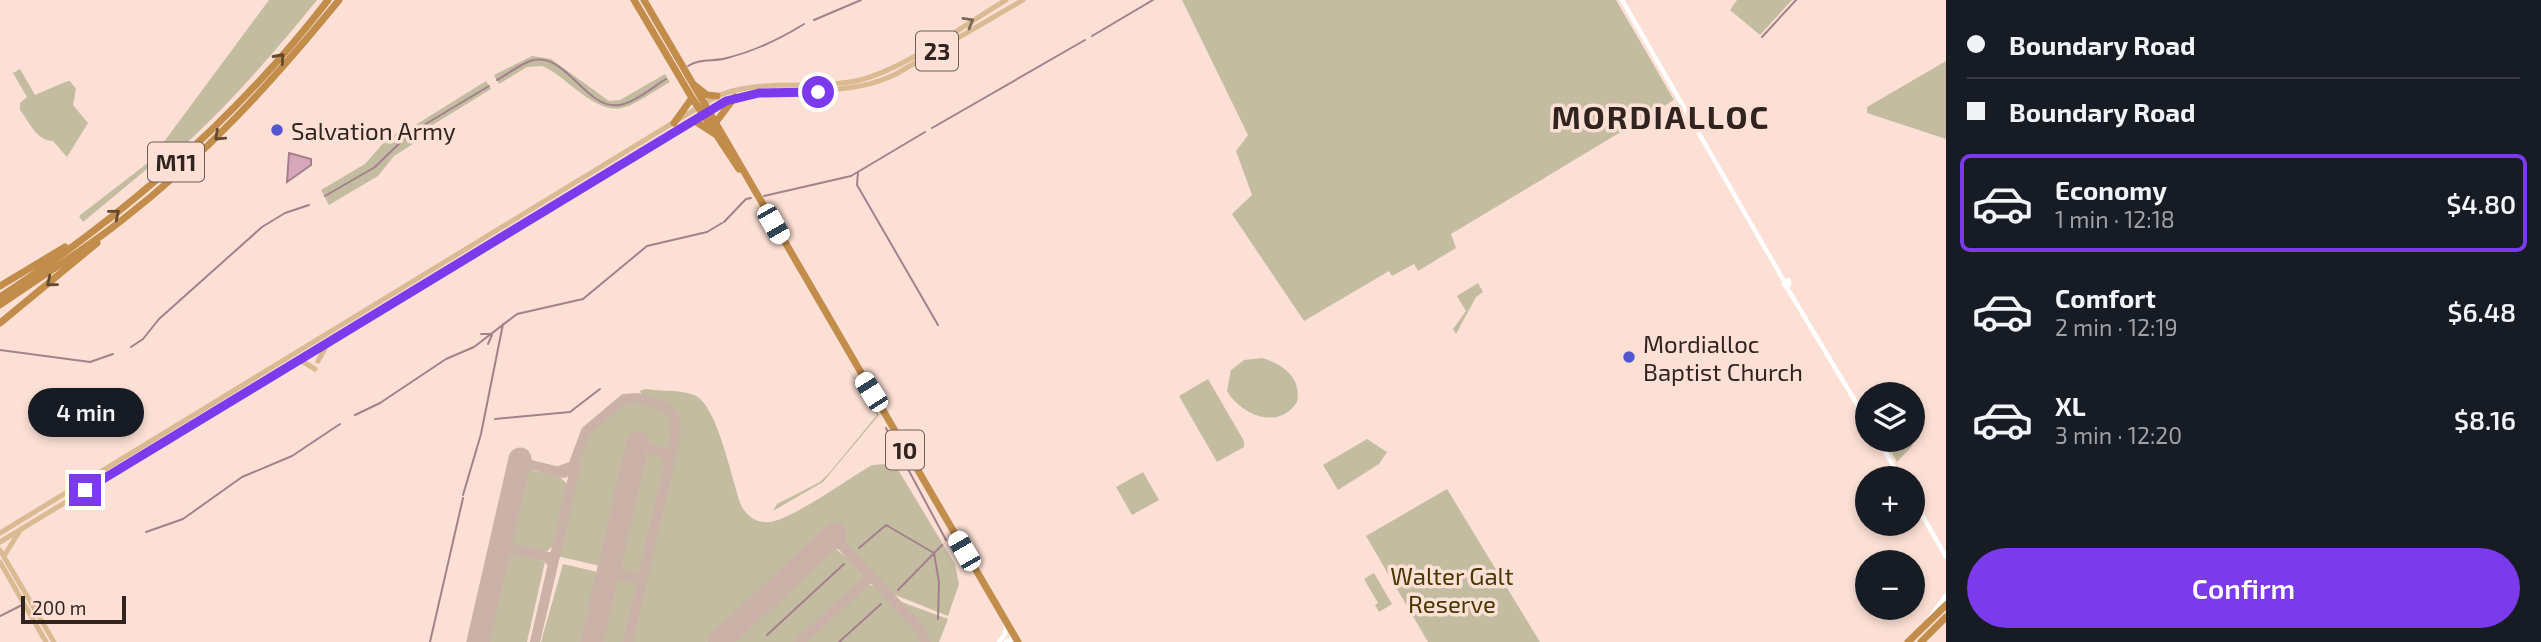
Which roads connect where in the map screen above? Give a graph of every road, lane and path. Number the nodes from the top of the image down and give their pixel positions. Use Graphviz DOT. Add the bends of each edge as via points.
graph roads {
  1 [pos="327,0"];
  2 [pos="338,0"];
  3 [pos="634,0"];
  4 [pos="644,0"];
  5 [pos="1006,0"];
  6 [pos="1023,0"];
  7 [pos="1622,0"];
  8 [pos="688,78"];
  9 [pos="717,96"];
  10 [pos="735,97"];
  11 [pos="692,98"];
  12 [pos="704,110"];
  13 [pos="695,121"];
  14 [pos="716,122"];
  15 [pos="674,123"];
  16 [pos="716,134"];
  17 [pos="747,178"];
  18 [pos="121,221"];
  19 [pos="96,228"];
  20 [pos="0,286"];
  21 [pos="0,297"];
  22 [pos="0,306"];
  23 [pos="0,323"];
  24 [pos="328,343"];
  25 [pos="300,360"];
  26 [pos="317,361"];
  27 [pos="315,369"];
  28 [pos="1855,400"];
  29 [pos="50,502"];
  30 [pos="63,503"];
  31 [pos="1925,520"];
  32 [pos="21,529"];
  33 [pos="1,531"];
  34 [pos="0,542"];
  35 [pos="0,550"];
  36 [pos="1946,556"];
  37 [pos="2,559"];
  38 [pos="1946,595"];
  39 [pos="1945,611"];
  40 [pos="1928,623"];
  41 [pos="1006,625"];
  42 [pos="1013,640"];
  43 [pos="46,642"];
  44 [pos="54,642"];
  45 [pos="999,642"];
  46 [pos="1908,642"];
  47 [pos="1921,642"];
  19 -- 1 [label="highway, M11, one-way" via="230,113"];
  2 -- 18 [label="highway, M11, one-way" via="234,122"];
  3 -- 11 [label="highway, 10"];
  4 -- 8 [label="highway, 10"];
  9 -- 5 [label="main road, 23, one-way" via="758,85 843,83 868,77"];
  6 -- 10 [label="main road, 23" via="874,84"];
  7 -- 28 [label="main road"];
  8 -- 9 [label="highway" via="707,95"];
  8 -- 12 [label="highway, 10"];
  9 -- 12 [label="main road, 23"];
  10 -- 12 [label="main road, 23"];
  10 -- 14 [label="highway"];
  11 -- 12 [label="highway, 10"];
  11 -- 15 [label="highway"];
  12 -- 13 [label="main road, 23"];
  12 -- 14 [label="highway, 10"];
  12 -- 15 [label="main road, 23"];
  12 -- 16 [label="highway, 10"];
  13 -- 16 [label="highway"];
  13 -- 24 [label="main road, 23"];
  14 -- 17 [label="highway, 10"];
  15 -- 29 [label="main road, 23"];
  16 -- 17 [label="highway, 10"];
  17 -- 41 [label="highway, 10"];
  18 -- 22 [label="highway, M11"];
  18 -- 23 [label="highway, one-way"];
  19 -- 20 [label="highway"];
  19 -- 21 [label="highway, M11"];
  24 -- 25 [label="main road, 23"];
  24 -- 26 [label="main road"];
  25 -- 27 [label="main road"];
  25 -- 30 [label="main road, 23"];
  29 -- 30 [label="main road"];
  29 -- 33 [label="main road, 23"];
  30 -- 32 [label="main road, 23"];
  31 -- 36 [label="main road"];
  32 -- 34 [label="main road, 23"];
  32 -- 37 [label="main road"];
  35 -- 37 [label="main road"];
  37 -- 43 [label="main road"];
  37 -- 44 [label="main road"];
  38 -- 40 [label="main road"];
  39 -- 40 [label="highway"];
  39 -- 47 [label="highway"];
  40 -- 46 [label="highway"];
  41 -- 42 [label="highway, 10"];
  41 -- 45 [label="main road"];
}
